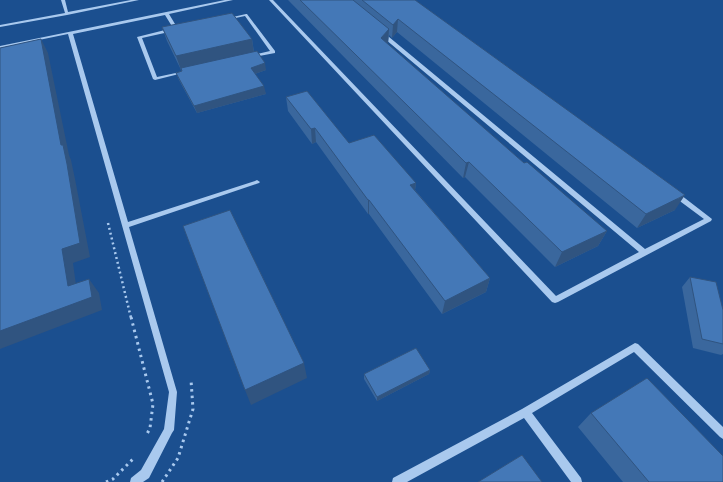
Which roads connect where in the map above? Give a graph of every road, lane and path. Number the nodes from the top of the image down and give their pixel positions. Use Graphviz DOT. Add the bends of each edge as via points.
graph roads {
  1 [pos="63,0"];
  2 [pos="137,0"];
  3 [pos="231,0"];
  4 [pos="271,0"];
  5 [pos="166,13"];
  6 [pos="67,14"];
  7 [pos="223,19"];
  8 [pos="0,26"];
  9 [pos="184,27"];
  10 [pos="176,29"];
  11 [pos="378,30"];
  12 [pos="70,32"];
  13 [pos="0,47"];
  14 [pos="244,59"];
  15 [pos="192,70"];
  16 [pos="257,182"];
  17 [pos="671,191"];
  18 [pos="108,219"];
  19 [pos="125,226"];
  20 [pos="645,253"];
  21 [pos="525,412"];
  22 [pos="723,434"];
  23 [pos="147,435"];
  24 [pos="137,455"];
  25 [pos="106,482"];
  26 [pos="135,482"];
  27 [pos="397,482"];
  28 [pos="577,482"];
  1 -- 6 [label="street"];
  2 -- 6 [label="street"];
  3 -- 5 [label="street"];
  4 -- 20 [label="street" via="555,300"];
  5 -- 10 [label="street"];
  5 -- 12 [label="street"];
  6 -- 8 [label="street"];
  7 -- 14 [label="street" via="246,15 273,52"];
  9 -- 10 [label="street"];
  10 -- 15 [label="street" via="139,37 155,79"];
  11 -- 20 [label="street"];
  12 -- 13 [label="street"];
  12 -- 19 [label="street"];
  16 -- 19 [label="street"];
  17 -- 20 [label="street" via="710,219"];
  18 -- 23 [label="path" via="153,404"];
  19 -- 26 [label="street" via="173,392 169,430 146,474"];
  21 -- 22 [label="street" via="635,347"];
  21 -- 27 [label="street"];
  21 -- 28 [label="street"];
  24 -- 25 [label="path"];
}
